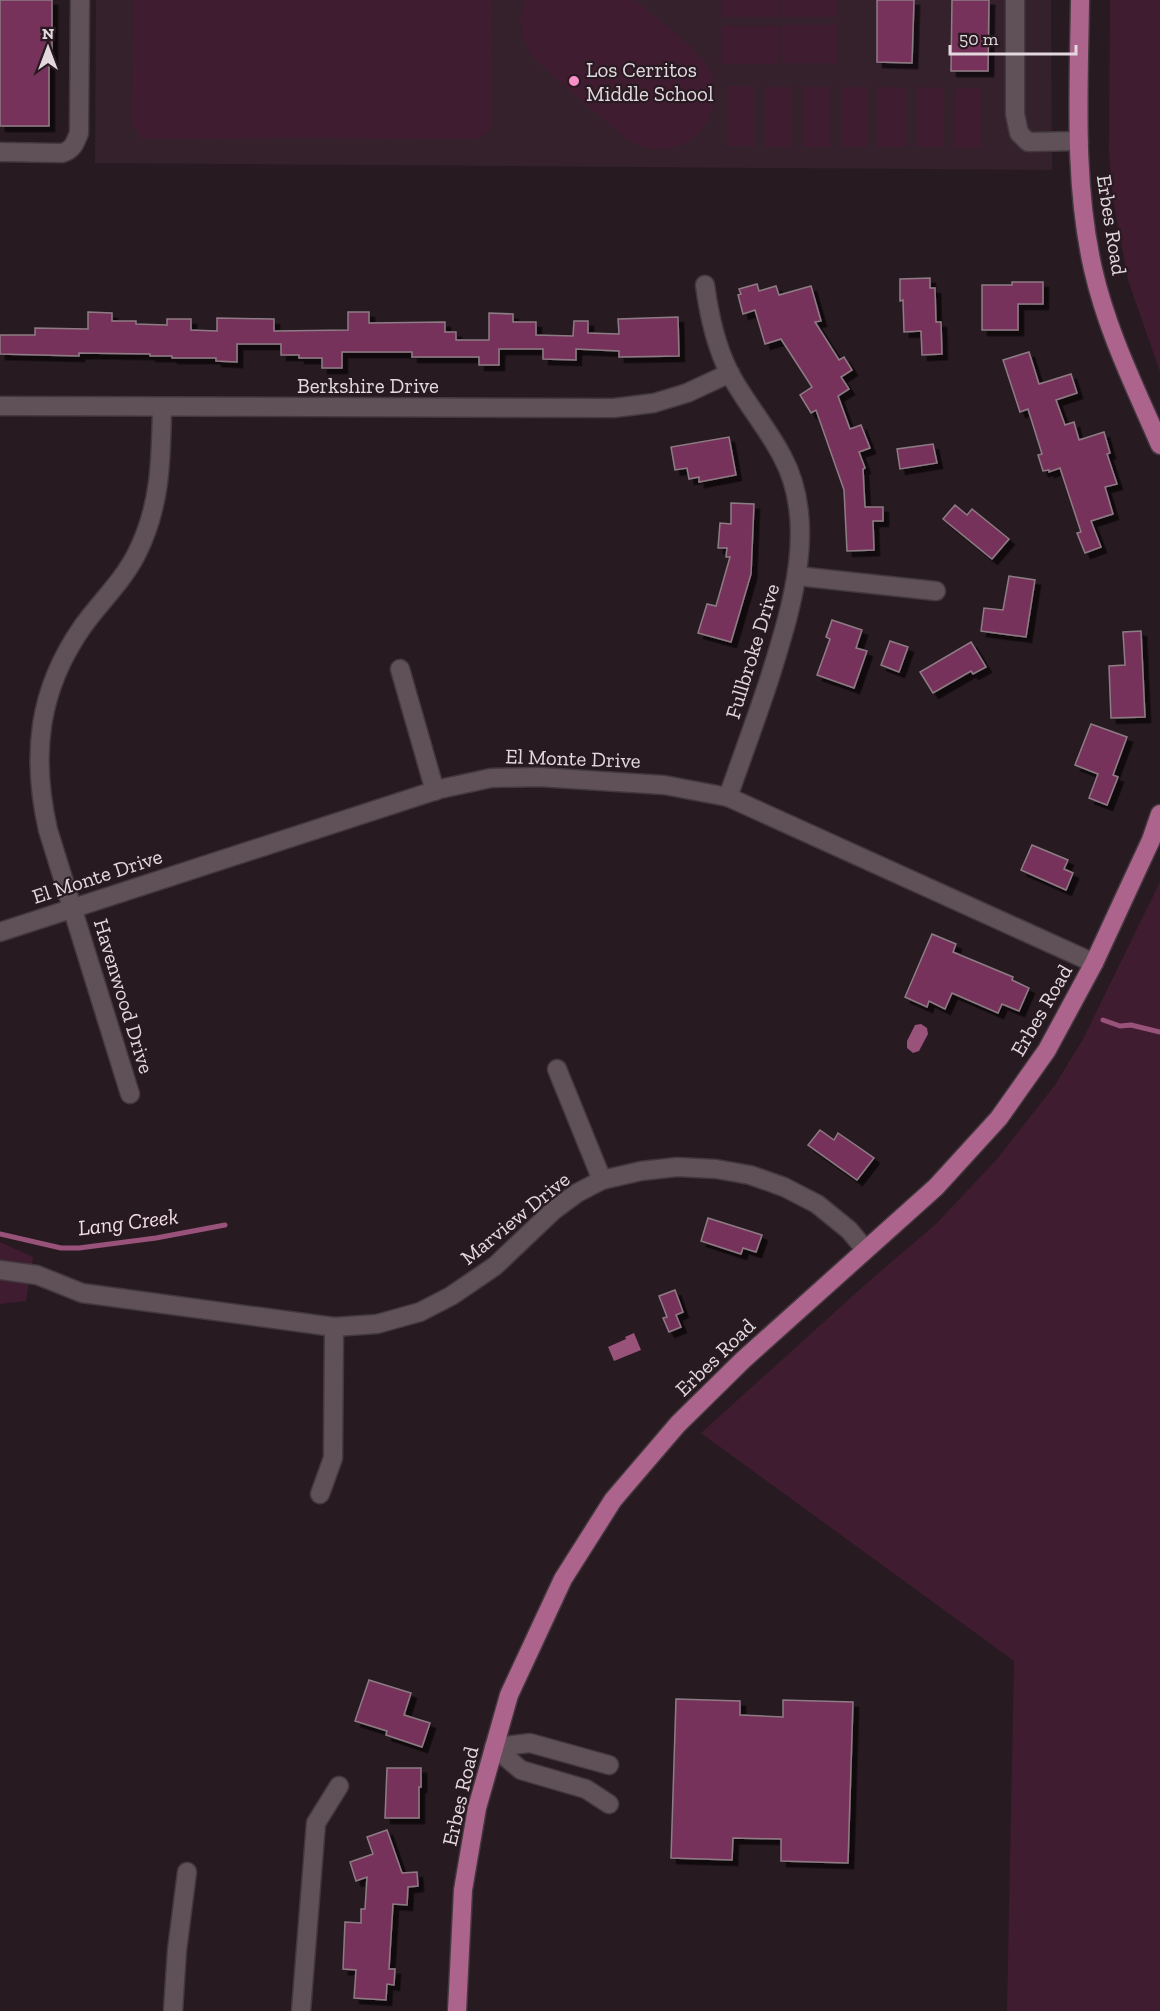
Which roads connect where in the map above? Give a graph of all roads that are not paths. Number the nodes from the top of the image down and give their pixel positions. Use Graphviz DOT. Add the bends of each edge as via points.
graph roads {
  1 [pos="80,0"];
  2 [pos="1015,0"];
  3 [pos="1080,0"];
  4 [pos="1079,141"];
  5 [pos="0,152"];
  6 [pos="705,285"];
  7 [pos="730,373"];
  8 [pos="0,406"];
  9 [pos="162,407"];
  10 [pos="1160,445"];
  11 [pos="797,576"];
  12 [pos="936,591"];
  13 [pos="400,669"];
  14 [pos="435,790"];
  15 [pos="728,797"];
  16 [pos="1160,814"];
  17 [pos="73,908"];
  18 [pos="0,932"];
  19 [pos="1094,963"];
  20 [pos="557,1069"];
  21 [pos="130,1094"];
  22 [pos="602,1180"];
  23 [pos="865,1249"];
  24 [pos="0,1270"];
  25 [pos="334,1328"];
  26 [pos="320,1494"];
  27 [pos="494,1747"];
  28 [pos="609,1765"];
  29 [pos="339,1786"];
  30 [pos="609,1804"];
  31 [pos="187,1872"];
  32 [pos="173,2011"];
  33 [pos="301,2011"];
  34 [pos="457,2011"];
  1 -- 5 [label="street" via="79,133 75,143 62,153"];
  2 -- 4 [label="street" via="1015,114 1019,133 1028,142"];
  3 -- 4 [label="main road, Erbes Road"];
  4 -- 10 [label="main road, Erbes Road" via="1093,271 1127,371"];
  6 -- 7 [label="street, Fullbroke Drive" via="712,329"];
  7 -- 9 [label="street, Berkshire Drive" via="654,403 614,408"];
  7 -- 11 [label="street, Fullbroke Drive" via="783,457 791,477 799,519"];
  8 -- 9 [label="street, Berkshire Drive"];
  9 -- 17 [label="street, Havenwood Drive" via="160,472 148,528 123,577 66,653 50,689 42,723 38,761 41,800"];
  11 -- 12 [label="street"];
  11 -- 15 [label="street, Fullbroke Drive" via="788,618"];
  13 -- 14 [label="street"];
  14 -- 15 [label="street, El Monte Drive" via="491,778 539,777 664,785"];
  14 -- 17 [label="street, El Monte Drive"];
  15 -- 19 [label="street, El Monte Drive"];
  16 -- 19 [label="main road, Erbes Road"];
  17 -- 18 [label="street, El Monte Drive"];
  17 -- 21 [label="street, Havenwood Drive"];
  19 -- 23 [label="main road, Erbes Road" via="1047,1050 999,1118 936,1187"];
  20 -- 22 [label="street"];
  22 -- 23 [label="street, Marview Drive" via="677,1167 750,1175 817,1204"];
  22 -- 25 [label="street, Marview Drive" via="554,1210 495,1266 451,1296 420,1312 388,1321"];
  23 -- 27 [label="main road, Erbes Road" via="678,1424 613,1500 563,1579 542,1621 508,1695"];
  24 -- 25 [label="street, Marview Drive" via="37,1275 82,1293"];
  25 -- 26 [label="street" via="333,1458"];
  27 -- 28 [label="street" via="530,1743"];
  27 -- 30 [label="street" via="521,1770 586,1789"];
  27 -- 34 [label="main road, Erbes Road" via="477,1808 463,1890"];
  29 -- 33 [label="street" via="316,1823"];
  31 -- 32 [label="street"];
}
